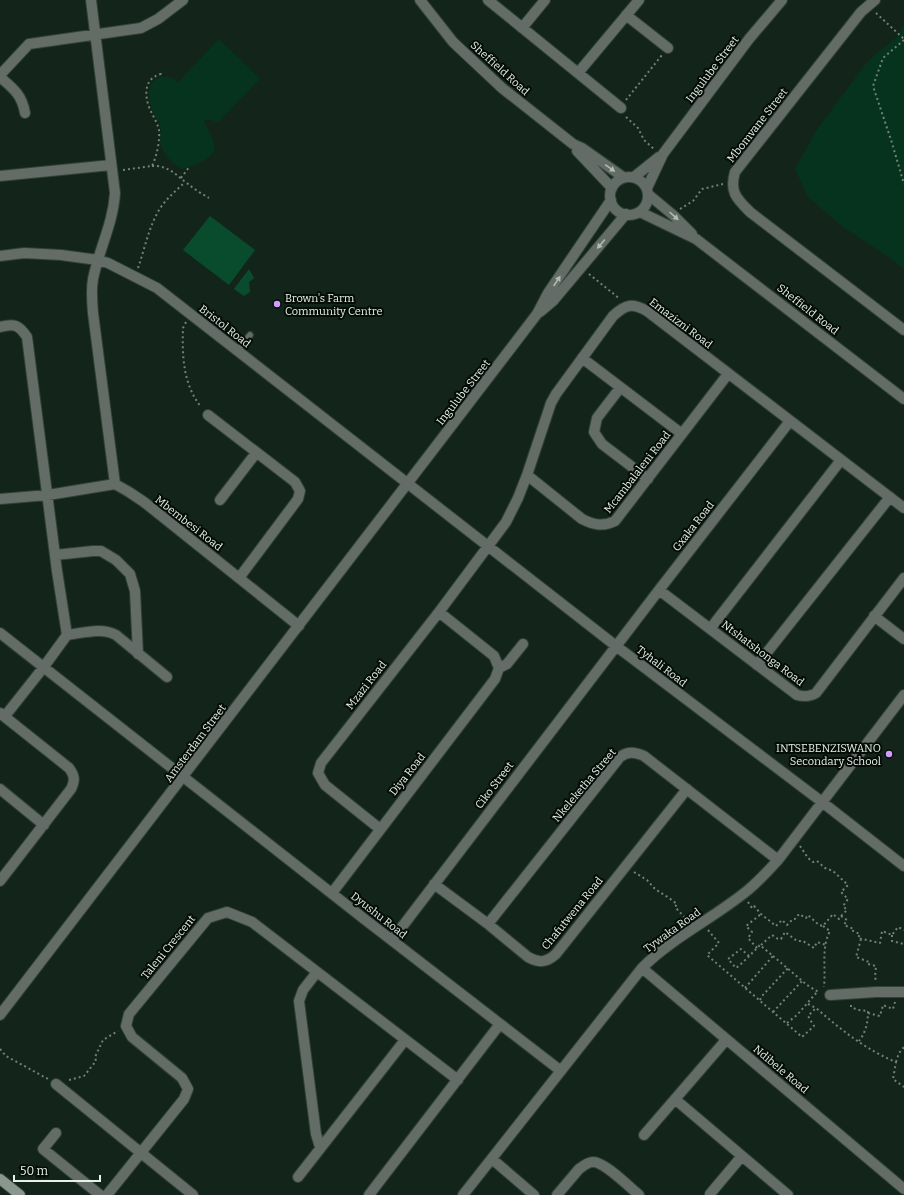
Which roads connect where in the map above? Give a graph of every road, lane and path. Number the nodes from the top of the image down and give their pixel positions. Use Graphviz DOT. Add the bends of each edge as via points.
graph roads {
  1 [pos="91,0"];
  2 [pos="183,0"];
  3 [pos="420,0"];
  4 [pos="488,0"];
  5 [pos="545,0"];
  6 [pos="638,0"];
  7 [pos="782,0"];
  8 [pos="871,3"];
  9 [pos="626,15"];
  10 [pos="522,28"];
  11 [pos="96,34"];
  12 [pos="904,39"];
  13 [pos="668,48"];
  14 [pos="578,74"];
  15 [pos="0,76"];
  16 [pos="162,77"];
  17 [pos="621,108"];
  18 [pos="26,112"];
  19 [pos="573,144"];
  20 [pos="663,154"];
  21 [pos="152,166"];
  22 [pos="190,166"];
  23 [pos="112,168"];
  24 [pos="0,176"];
  25 [pos="634,177"];
  26 [pos="181,178"];
  27 [pos="623,178"];
  28 [pos="733,179"];
  29 [pos="185,182"];
  30 [pos="904,184"];
  31 [pos="612,188"];
  32 [pos="648,192"];
  33 [pos="209,198"];
  34 [pos="611,200"];
  35 [pos="640,212"];
  36 [pos="626,214"];
  37 [pos="673,215"];
  38 [pos="696,239"];
  39 [pos="0,256"];
  40 [pos="98,260"];
  41 [pos="580,268"];
  42 [pos="136,277"];
  43 [pos="624,307"];
  44 [pos="537,314"];
  45 [pos="192,315"];
  46 [pos="0,327"];
  47 [pos="904,330"];
  48 [pos="250,335"];
  49 [pos="237,351"];
  50 [pos="582,358"];
  51 [pos="728,374"];
  52 [pos="620,388"];
  53 [pos="904,399"];
  54 [pos="208,415"];
  55 [pos="790,421"];
  56 [pos="682,434"];
  57 [pos="256,453"];
  58 [pos="841,460"];
  59 [pos="527,475"];
  60 [pos="648,480"];
  61 [pos="115,484"];
  62 [pos="407,484"];
  63 [pos="48,494"];
  64 [pos="890,497"];
  65 [pos="0,499"];
  66 [pos="220,500"];
  67 [pos="904,508"];
  68 [pos="488,546"];
  69 [pos="55,555"];
  70 [pos="239,578"];
  71 [pos="904,578"];
  72 [pos="659,590"];
  73 [pos="439,612"];
  74 [pos="874,616"];
  75 [pos="299,626"];
  76 [pos="710,628"];
  77 [pos="0,633"];
  78 [pos="67,635"];
  79 [pos="904,640"];
  80 [pos="523,644"];
  81 [pos="616,646"];
  82 [pos="138,654"];
  83 [pos="757,665"];
  84 [pos="43,668"];
  85 [pos="499,668"];
  86 [pos="167,677"];
  87 [pos="903,698"];
  88 [pos="2,714"];
  89 [pos="184,778"];
  90 [pos="0,789"];
  91 [pos="686,789"];
  92 [pos="822,802"];
  93 [pos="44,825"];
  94 [pos="380,829"];
  95 [pos="793,840"];
  96 [pos="778,860"];
  97 [pos="626,865"];
  98 [pos="904,866"];
  99 [pos="4,870"];
  100 [pos="0,881"];
  101 [pos="434,884"];
  102 [pos="332,894"];
  103 [pos="742,895"];
  104 [pos="761,914"];
  105 [pos="841,916"];
  106 [pos="702,923"];
  107 [pos="488,924"];
  108 [pos="822,926"];
  109 [pos="693,929"];
  110 [pos="904,930"];
  111 [pos="892,935"];
  112 [pos="861,939"];
  113 [pos="392,940"];
  114 [pos="904,944"];
  115 [pos="760,945"];
  116 [pos="826,945"];
  117 [pos="757,948"];
  118 [pos="749,956"];
  119 [pos="773,956"];
  120 [pos="642,968"];
  121 [pos="788,968"];
  122 [pos="317,972"];
  123 [pos="802,980"];
  124 [pos="745,988"];
  125 [pos="817,992"];
  126 [pos="876,992"];
  127 [pos="901,992"];
  128 [pos="853,994"];
  129 [pos="827,995"];
  130 [pos="760,1000"];
  131 [pos="807,1004"];
  132 [pos="816,1008"];
  133 [pos="773,1012"];
  134 [pos="868,1013"];
  135 [pos="0,1015"];
  136 [pos="787,1023"];
  137 [pos="500,1024"];
  138 [pos="126,1026"];
  139 [pos="405,1040"];
  140 [pos="726,1040"];
  141 [pos="859,1041"];
  142 [pos="904,1048"];
  143 [pos="0,1049"];
  144 [pos="896,1062"];
  145 [pos="561,1071"];
  146 [pos="458,1080"];
  147 [pos="56,1084"];
  148 [pos="904,1087"];
  149 [pos="676,1100"];
  150 [pos="56,1133"];
  151 [pos="644,1135"];
  152 [pos="320,1147"];
  153 [pos="141,1153"];
  154 [pos="742,1156"];
  155 [pos="492,1160"];
  156 [pos="298,1177"];
  157 [pos="0,1179"];
  158 [pos="904,1188"];
  159 [pos="710,1194"];
  160 [pos="20,1195"];
  161 [pos="100,1195"];
  162 [pos="107,1195"];
  163 [pos="193,1195"];
  164 [pos="369,1195"];
  165 [pos="463,1195"];
  166 [pos="534,1195"];
  167 [pos="557,1195"];
  168 [pos="639,1195"];
  169 [pos="788,1195"];
  1 -- 11 [label="street"];
  2 -- 11 [label="street" via="141,28"];
  3 -- 19 [label="street, Sheffield Road" via="453,42 502,88"];
  4 -- 10 [label="street"];
  5 -- 10 [label="street"];
  6 -- 9 [label="street"];
  7 -- 20 [label="street, Ingulube Street" via="749,39"];
  8 -- 12 [label="path"];
  8 -- 28 [label="street, Mbomvane Street" via="856,18 735,172"];
  9 -- 13 [label="street"];
  9 -- 14 [label="street"];
  10 -- 14 [label="street"];
  11 -- 15 [label="street" via="29,44"];
  11 -- 23 [label="street"];
  12 -- 30 [label="path" via="883,58 872,86"];
  13 -- 17 [label="path"];
  14 -- 17 [label="street"];
  15 -- 18 [label="street" via="20,97"];
  16 -- 21 [label="path" via="161,74 153,77 147,85 146,96 159,134 157,154"];
  17 -- 20 [label="path" via="623,115 638,128 650,147"];
  19 -- 27 [label="street, Sheffield Road, one-way"];
  19 -- 31 [label="street, Sheffield Road"];
  20 -- 25 [label="street, Ingulube Street"];
  20 -- 32 [label="street, Ingulube Street"];
  21 -- 23 [label="path"];
  21 -- 26 [label="path" via="168,168"];
  22 -- 26 [label="path"];
  23 -- 24 [label="street"];
  23 -- 40 [label="street" via="114,208"];
  25 -- 27 [label="street"];
  25 -- 32 [label="street" via="642,181"];
  26 -- 29 [label="path"];
  27 -- 31 [label="street"];
  28 -- 37 [label="path" via="702,189 692,201"];
  28 -- 47 [label="street, Mbomvane Street" via="732,188 739,201 750,212"];
  29 -- 33 [label="path"];
  29 -- 42 [label="path" via="168,198 156,216"];
  31 -- 34 [label="street"];
  32 -- 35 [label="street" via="646,205"];
  32 -- 37 [label="street, Sheffield Road"];
  34 -- 36 [label="street" via="619,212"];
  44 -- 34 [label="street, Ingulube Street, one-way" via="548,293"];
  35 -- 36 [label="street"];
  35 -- 38 [label="street, Sheffield Road"];
  36 -- 41 [label="street, Ingulube Street, one-way"];
  37 -- 38 [label="street, Sheffield Road, one-way"];
  38 -- 53 [label="street, Sheffield Road"];
  39 -- 40 [label="street, Bristol Road" via="61,255"];
  40 -- 42 [label="street, Bristol Road" via="108,262"];
  40 -- 61 [label="street" via="93,280 93,313"];
  41 -- 43 [label="path" via="618,297"];
  41 -- 44 [label="street, Ingulube Street" via="552,301"];
  42 -- 45 [label="street, Bristol Road" via="157,288"];
  43 -- 50 [label="street" via="613,316"];
  43 -- 51 [label="street, Emazizni Road" via="638,306"];
  44 -- 62 [label="street, Ingulube Street"];
  45 -- 49 [label="street, Bristol Road"];
  45 -- 54 [label="path" via="182,328 184,369 188,386"];
  46 -- 63 [label="street" via="9,324 21,328 27,337"];
  48 -- 49 [label="lane"];
  49 -- 62 [label="street, Bristol Road"];
  50 -- 52 [label="street"];
  50 -- 59 [label="street" via="551,403"];
  51 -- 55 [label="street, Emazizni Road"];
  51 -- 56 [label="street, Mcambalaleni Road"];
  52 -- 56 [label="street"];
  52 -- 60 [label="street" via="597,418 594,432 602,444"];
  54 -- 57 [label="street"];
  55 -- 58 [label="street, Emazizni Road"];
  55 -- 72 [label="street, Gxaka Road"];
  56 -- 60 [label="street, Mcambalaleni Road"];
  57 -- 66 [label="street"];
  57 -- 70 [label="street" via="295,482 300,491 298,499"];
  58 -- 64 [label="street, Emazizni Road"];
  58 -- 76 [label="street"];
  59 -- 60 [label="street, Mcambalaleni Road" via="582,519 599,526 615,521"];
  59 -- 68 [label="street" via="511,512"];
  61 -- 63 [label="street"];
  61 -- 70 [label="street, Mbembesi Road" via="144,502"];
  62 -- 68 [label="street, Tyhali Road"];
  62 -- 75 [label="street, Amsterdam Street"];
  63 -- 65 [label="street"];
  63 -- 69 [label="street"];
  64 -- 67 [label="street, Emazizni Road"];
  64 -- 83 [label="street"];
  68 -- 73 [label="street, Mzazi Road"];
  68 -- 81 [label="street, Tyhali Road"];
  69 -- 78 [label="street"];
  69 -- 82 [label="street" via="101,551 116,560 130,574 135,591"];
  70 -- 75 [label="street, Mbembesi Road"];
  71 -- 74 [label="street"];
  72 -- 76 [label="street, Ntshatshonga Road"];
  72 -- 81 [label="street, Gxaka Road"];
  73 -- 85 [label="street" via="494,656"];
  73 -- 94 [label="street, Mzazi Road" via="321,763 318,773 325,785"];
  74 -- 79 [label="street"];
  74 -- 83 [label="street, Ntshatshonga Road" via="816,693 811,696 797,694"];
  75 -- 89 [label="street, Amsterdam Street"];
  76 -- 83 [label="street, Ntshatshonga Road"];
  77 -- 84 [label="street, Dyushu Road"];
  78 -- 82 [label="street" via="109,631"];
  78 -- 84 [label="street"];
  80 -- 85 [label="street, Diya Road" via="507,664"];
  81 -- 92 [label="street, Tyhali Road"];
  81 -- 101 [label="street, Ciko Street"];
  82 -- 86 [label="street"];
  84 -- 88 [label="street"];
  84 -- 89 [label="street, Dyushu Road"];
  85 -- 94 [label="street, Diya Road" via="495,680"];
  87 -- 92 [label="street, Tywaka Road"];
  88 -- 93 [label="street" via="69,768 74,777 75,782 71,790"];
  89 -- 102 [label="street, Dyushu Road"];
  89 -- 135 [label="street, Amsterdam Street"];
  90 -- 93 [label="street"];
  91 -- 96 [label="street, Nkeleketha Street"];
  91 -- 97 [label="street, Chafutwena Road"];
  91 -- 107 [label="street, Nkeleketha Street" via="644,756 635,752 623,754"];
  92 -- 95 [label="street, Tywaka Road"];
  92 -- 98 [label="street, Tyhali Road"];
  93 -- 99 [label="street"];
  94 -- 102 [label="street, Diya Road"];
  95 -- 96 [label="street, Tywaka Road"];
  95 -- 105 [label="path" via="808,858 833,871 848,885 841,892 848,899 843,906 847,910"];
  96 -- 103 [label="street, Tywaka Road"];
  97 -- 107 [label="street, Chafutwena Road" via="556,954 546,961 534,960"];
  97 -- 109 [label="path" via="678,904 675,907"];
  99 -- 100 [label="street"];
  101 -- 107 [label="street, Chafutwena Road"];
  101 -- 113 [label="street, Ciko Street"];
  102 -- 113 [label="street, Dyushu Road"];
  103 -- 104 [label="path" via="752,908 754,906"];
  103 -- 106 [label="street, Tywaka Road"];
  104 -- 108 [label="path" via="776,926 782,920 788,925 799,914 806,918 808,915"];
  104 -- 117 [label="path" via="746,926 752,932 748,938"];
  105 -- 108 [label="path" via="839,919 833,914"];
  105 -- 112 [label="path" via="847,920 844,925 854,929 853,931 860,934 858,938"];
  106 -- 109 [label="street, Tywaka Road"];
  106 -- 124 [label="path" via="720,943 707,955"];
  108 -- 116 [label="path" via="830,931"];
  109 -- 120 [label="street, Tywaka Road" via="655,955"];
  110 -- 111 [label="path" via="898,927"];
  111 -- 112 [label="path" via="882,931 880,943"];
  111 -- 114 [label="path" via="892,941"];
  112 -- 126 [label="path" via="856,957 876,966"];
  113 -- 137 [label="street, Dyushu Road"];
  115 -- 116 [label="path" via="772,935 781,939 785,932 797,941 804,941 814,948 817,942"];
  115 -- 117 [label="path"];
  115 -- 119 [label="path"];
  116 -- 129 [label="path" via="824,958"];
  117 -- 118 [label="path"];
  118 -- 118 [label="path" via="736,968 728,958 741,949"];
  119 -- 121 [label="path"];
  119 -- 124 [label="path"];
  120 -- 140 [label="street, Ndibele Road"];
  120 -- 145 [label="street, Tywaka Road"];
  121 -- 123 [label="path"];
  121 -- 130 [label="path"];
  122 -- 138 [label="street, Taleni Crescent" via="252,922 227,912 208,918 129,1014"];
  122 -- 139 [label="street, Taleni Crescent"];
  122 -- 152 [label="street" via="303,990 299,1002 316,1134"];
  123 -- 125 [label="path"];
  123 -- 133 [label="path"];
  124 -- 130 [label="path"];
  125 -- 129 [label="path"];
  125 -- 131 [label="path"];
  126 -- 127 [label="street"];
  126 -- 128 [label="street"];
  127 -- 134 [label="path" via="893,1009 883,1005 880,1016"];
  128 -- 129 [label="street"];
  128 -- 134 [label="path" via="851,1007"];
  130 -- 133 [label="path"];
  131 -- 132 [label="path"];
  131 -- 136 [label="path"];
  132 -- 136 [label="path" via="808,1016 814,1026 802,1037"];
  132 -- 141 [label="path" via="836,1026"];
  133 -- 136 [label="path"];
  134 -- 141 [label="path" via="868,1023"];
  137 -- 145 [label="street, Dyushu Road"];
  137 -- 146 [label="street"];
  138 -- 147 [label="path" via="103,1040 95,1057 96,1061 84,1076"];
  138 -- 153 [label="street" via="132,1037 182,1078 188,1089 184,1099"];
  139 -- 146 [label="street, Taleni Crescent"];
  139 -- 152 [label="street"];
  140 -- 149 [label="street"];
  140 -- 158 [label="street, Ndibele Road"];
  141 -- 144 [label="path" via="879,1055"];
  142 -- 144 [label="path"];
  143 -- 147 [label="path" via="6,1056"];
  144 -- 148 [label="path" via="893,1079"];
  145 -- 155 [label="street, Tywaka Road"];
  146 -- 164 [label="street"];
  147 -- 153 [label="street"];
  149 -- 151 [label="street"];
  149 -- 154 [label="street"];
  150 -- 161 [label="street" via="43,1149"];
  152 -- 156 [label="street"];
  153 -- 162 [label="street"];
  153 -- 163 [label="street"];
  154 -- 159 [label="street"];
  154 -- 169 [label="street"];
  155 -- 165 [label="street, Tywaka Road"];
  155 -- 166 [label="street"];
  157 -- 160 [label="main road"];
  167 -- 168 [label="street" via="579,1169 593,1162 607,1168"];
}
